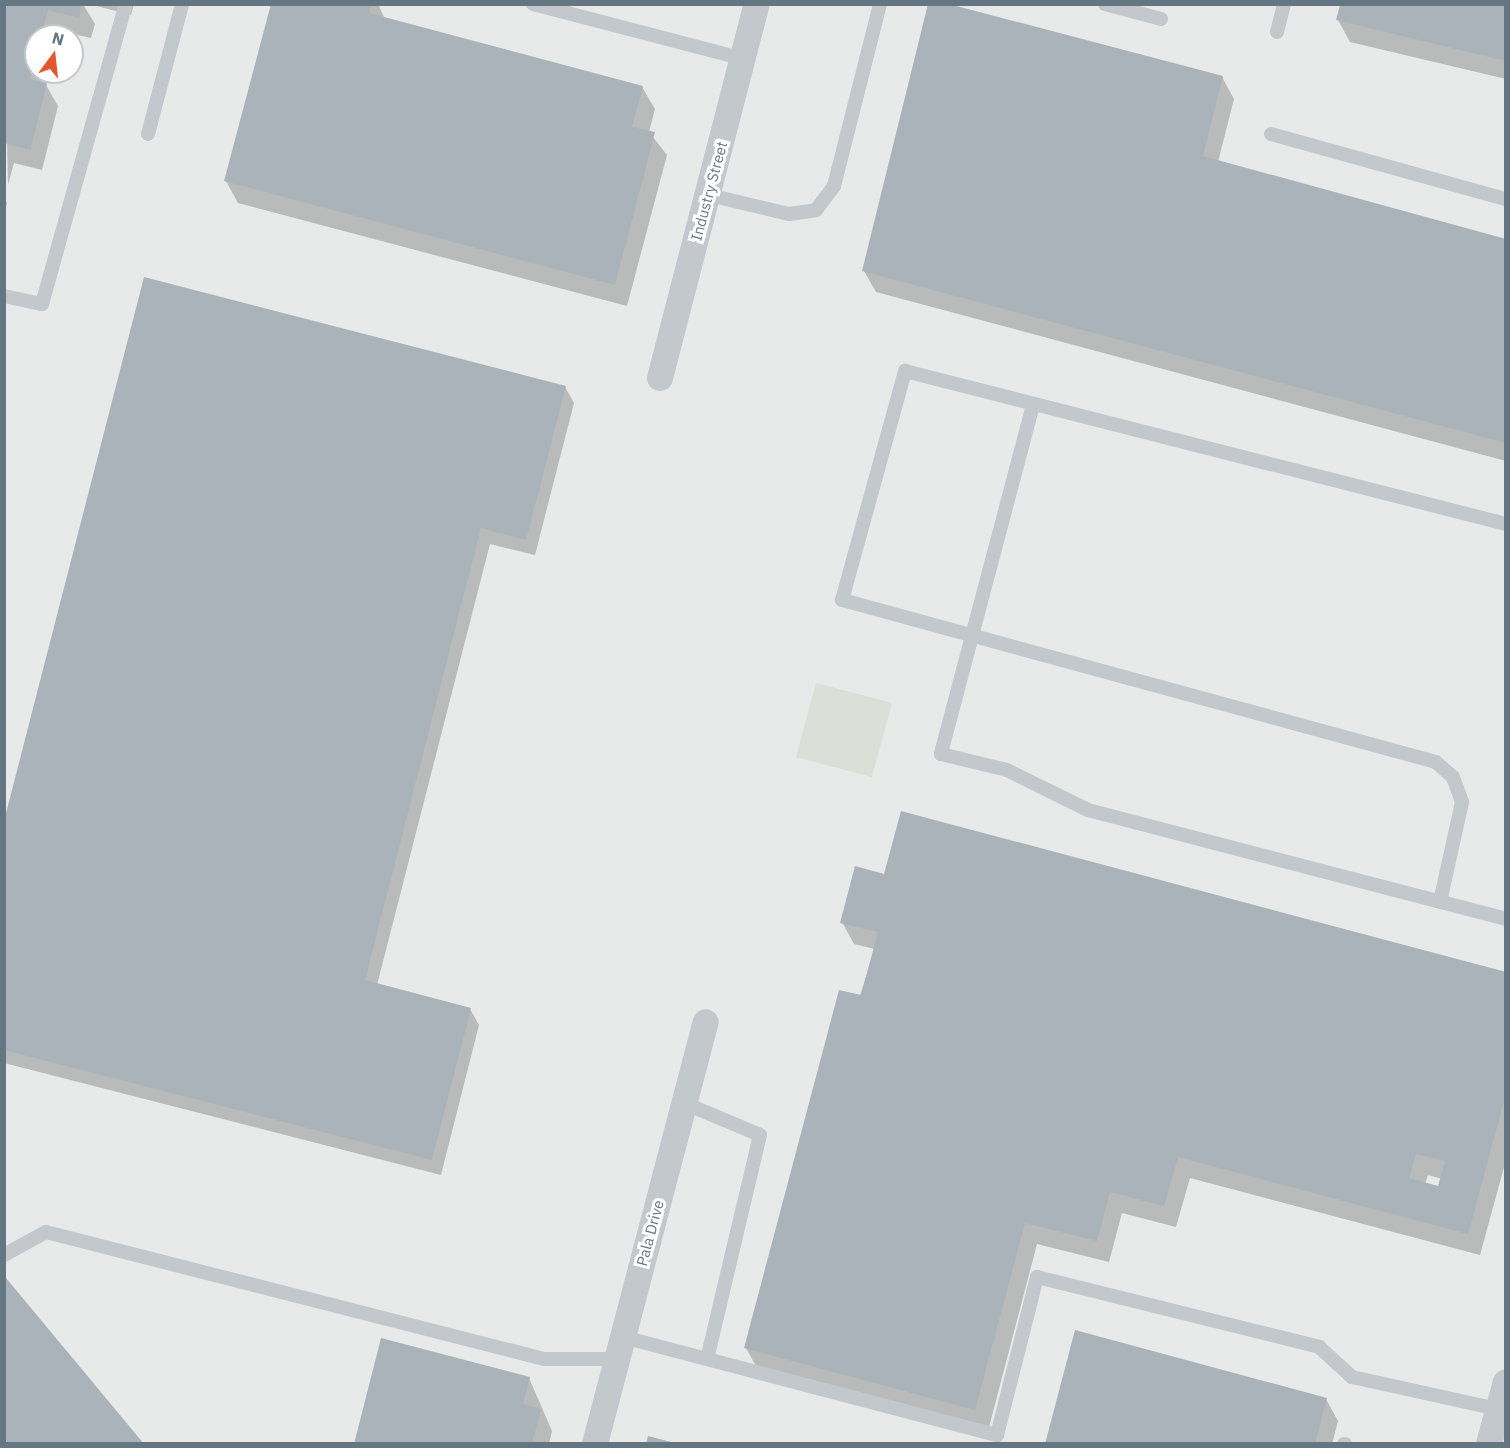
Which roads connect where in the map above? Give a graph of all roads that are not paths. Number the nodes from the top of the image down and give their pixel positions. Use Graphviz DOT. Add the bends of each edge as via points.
graph roads {
  1 [pos="126,4"];
  2 [pos="182,4"];
  3 [pos="533,4"];
  4 [pos="757,4"];
  5 [pos="880,4"];
  6 [pos="1105,4"];
  7 [pos="1284,4"];
  8 [pos="1161,19"];
  9 [pos="1277,32"];
  10 [pos="744,59"];
  11 [pos="148,134"];
  12 [pos="1271,134"];
  13 [pos="709,195"];
  14 [pos="1506,199"];
  15 [pos="4,296"];
  16 [pos="660,378"];
  17 [pos="1033,405"];
  18 [pos="1506,524"];
  19 [pos="972,635"];
  20 [pos="1440,902"];
  21 [pos="1506,919"];
  22 [pos="706,1022"];
  23 [pos="684,1103"];
  24 [pos="4,1255"];
  25 [pos="620,1348"];
  26 [pos="707,1359"];
  27 [pos="1506,1382"];
  28 [pos="1498,1409"];
  29 [pos="595,1443"];
  30 [pos="1489,1443"];
  1 -- 15 [label="lane" via="42,304"];
  2 -- 11 [label="lane"];
  3 -- 10 [label="lane"];
  4 -- 10 [label="street, Industry Street"];
  5 -- 13 [label="lane" via="834,186 816,210 789,213"];
  6 -- 8 [label="lane"];
  7 -- 9 [label="lane"];
  10 -- 13 [label="street, Industry Street"];
  12 -- 14 [label="lane"];
  13 -- 16 [label="street, Industry Street"];
  17 -- 18 [label="lane"];
  17 -- 19 [label="lane"];
  17 -- 19 [label="lane" via="905,370 842,600"];
  19 -- 20 [label="lane" via="1437,762 1454,777 1462,802"];
  19 -- 20 [label="lane" via="941,754 1007,770 1088,810"];
  20 -- 21 [label="lane"];
  22 -- 23 [label="street, Pala Drive"];
  23 -- 25 [label="street, Pala Drive"];
  23 -- 26 [label="lane" via="760,1136"];
  24 -- 25 [label="lane" via="46,1233 67,1236 544,1359"];
  25 -- 26 [label="lane"];
  25 -- 29 [label="street, Pala Drive"];
  26 -- 28 [label="lane" via="998,1435 1037,1277 1319,1347 1352,1377"];
  27 -- 28 [label="street"];
  28 -- 30 [label="street"];
}
